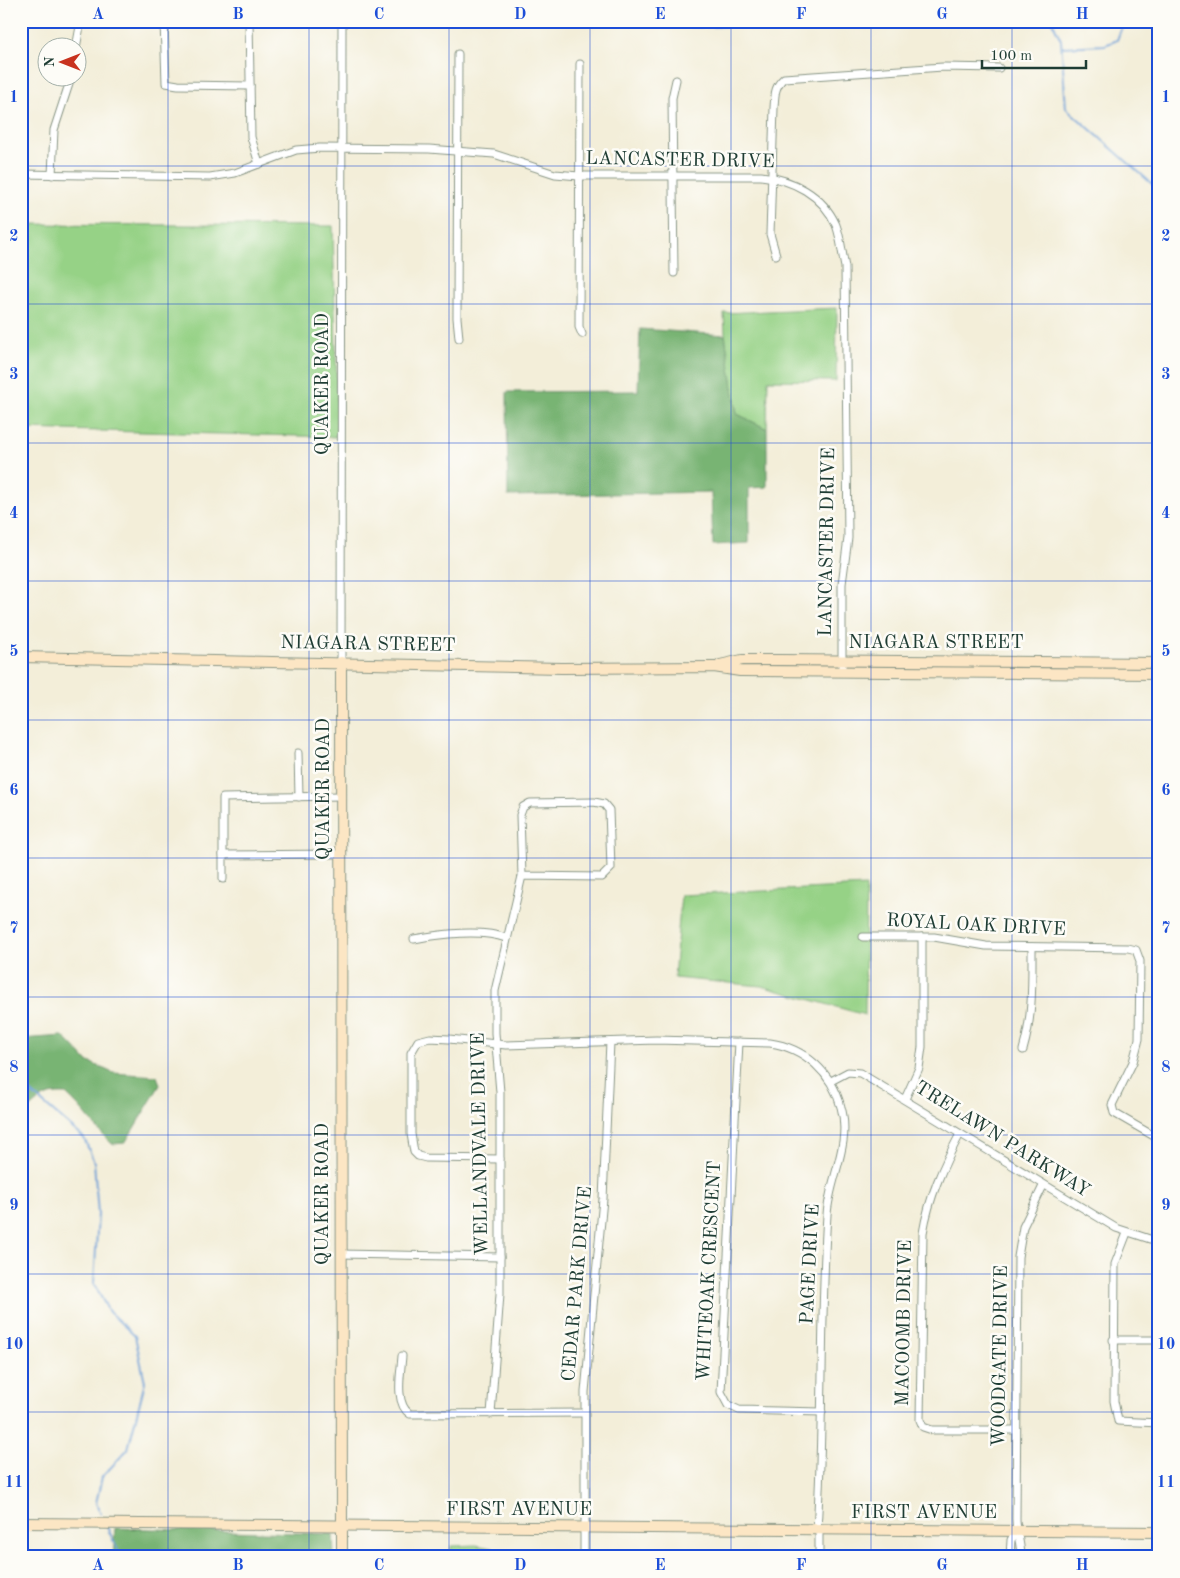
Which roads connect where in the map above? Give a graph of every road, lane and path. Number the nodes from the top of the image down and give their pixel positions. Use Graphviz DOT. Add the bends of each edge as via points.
graph roads {
  1 [pos="80,21"];
  2 [pos="164,21"];
  3 [pos="249,21"];
  4 [pos="342,21"];
  5 [pos="77,38"];
  6 [pos="458,54"];
  7 [pos="580,64"];
  8 [pos="999,68"];
  9 [pos="676,80"];
  10 [pos="250,86"];
  11 [pos="68,88"];
  12 [pos="340,149"];
  13 [pos="458,150"];
  14 [pos="259,164"];
  15 [pos="21,174"];
  16 [pos="52,175"];
  17 [pos="579,176"];
  18 [pos="674,176"];
  19 [pos="772,177"];
  20 [pos="776,255"];
  21 [pos="674,273"];
  22 [pos="582,334"];
  23 [pos="460,338"];
  24 [pos="21,657"];
  25 [pos="842,660"];
  26 [pos="341,662"];
  27 [pos="1159,663"];
  28 [pos="714,667"];
  29 [pos="842,672"];
  30 [pos="1159,674"];
  31 [pos="298,753"];
  32 [pos="341,796"];
  33 [pos="299,797"];
  34 [pos="342,854"];
  35 [pos="223,855"];
  36 [pos="522,876"];
  37 [pos="223,879"];
  38 [pos="863,937"];
  39 [pos="922,937"];
  40 [pos="506,938"];
  41 [pos="414,939"];
  42 [pos="1032,947"];
  43 [pos="610,1042"];
  44 [pos="739,1042"];
  45 [pos="496,1044"];
  46 [pos="1023,1050"];
  47 [pos="831,1081"];
  48 [pos="905,1099"];
  49 [pos="960,1134"];
  50 [pos="1159,1138"];
  51 [pos="500,1159"];
  52 [pos="1043,1186"];
  53 [pos="1127,1233"];
  54 [pos="1159,1242"];
  55 [pos="341,1254"];
  56 [pos="500,1257"];
  57 [pos="1113,1340"];
  58 [pos="1159,1340"];
  59 [pos="402,1356"];
  60 [pos="822,1412"];
  61 [pos="584,1413"];
  62 [pos="491,1414"];
  63 [pos="1159,1423"];
  64 [pos="1016,1430"];
  65 [pos="21,1523"];
  66 [pos="342,1526"];
  67 [pos="585,1528"];
  68 [pos="818,1529"];
  69 [pos="1016,1531"];
  70 [pos="1159,1532"];
  71 [pos="342,1557"];
  72 [pos="584,1557"];
  73 [pos="819,1557"];
  74 [pos="1010,1557"];
  75 [pos="1021,1557"];
  1 -- 5 [label="street"];
  2 -- 10 [label="street" via="166,83"];
  3 -- 10 [label="street"];
  4 -- 12 [label="street, QUAKER ROAD"];
  6 -- 13 [label="street"];
  7 -- 17 [label="street"];
  8 -- 19 [label="street" via="943,67 784,78 775,89"];
  9 -- 18 [label="street" via="672,98"];
  10 -- 14 [label="street" via="250,137"];
  11 -- 16 [label="street" via="54,130"];
  12 -- 13 [label="street, LANCASTER DRIVE"];
  12 -- 14 [label="street, LANCASTER DRIVE" via="296,150"];
  12 -- 26 [label="street, QUAKER ROAD"];
  13 -- 17 [label="street, LANCASTER DRIVE" via="494,154 556,174"];
  13 -- 23 [label="street" via="457,318"];
  14 -- 16 [label="street, LANCASTER DRIVE" via="210,177"];
  15 -- 16 [label="street, LANCASTER DRIVE"];
  17 -- 18 [label="street, LANCASTER DRIVE"];
  17 -- 22 [label="street" via="579,328"];
  18 -- 19 [label="street, LANCASTER DRIVE"];
  18 -- 21 [label="street"];
  19 -- 20 [label="street" via="770,234"];
  19 -- 25 [label="street, LANCASTER DRIVE" via="802,188 831,215 837,227 844,268 848,538 842,584"];
  24 -- 26 [label="street, NIAGARA STREET"];
  25 -- 27 [label="street, NIAGARA STREET"];
  25 -- 28 [label="street, NIAGARA STREET" via="742,660"];
  25 -- 29 [label="street, LANCASTER DRIVE"];
  26 -- 28 [label="street, NIAGARA STREET" via="562,668"];
  26 -- 32 [label="street, QUAKER ROAD"];
  28 -- 29 [label="street, NIAGARA STREET" via="740,672"];
  29 -- 30 [label="street, NIAGARA STREET"];
  31 -- 33 [label="street"];
  32 -- 33 [label="street"];
  32 -- 34 [label="street, QUAKER ROAD"];
  33 -- 35 [label="street" via="223,798"];
  34 -- 35 [label="street"];
  34 -- 55 [label="street, QUAKER ROAD"];
  35 -- 37 [label="street"];
  36 -- 36 [label="street, WELLANDVALE DRIVE" via="602,877 611,868 609,810 604,804 594,802 530,803 523,807 520,815"];
  36 -- 40 [label="street, WELLANDVALE DRIVE"];
  38 -- 39 [label="street, ROYAL OAK DRIVE"];
  39 -- 42 [label="street, ROYAL OAK DRIVE" via="986,946"];
  39 -- 48 [label="street" via="922,1047 920,1065"];
  40 -- 41 [label="street" via="443,934"];
  40 -- 45 [label="street, WELLANDVALE DRIVE" via="496,982"];
  42 -- 46 [label="street" via="1032,997"];
  42 -- 50 [label="street, ROYAL OAK DRIVE" via="1136,950 1140,962 1139,1039 1133,1062 1112,1105 1114,1113"];
  43 -- 44 [label="street, PAGE DRIVE"];
  43 -- 45 [label="street, PAGE DRIVE"];
  43 -- 61 [label="street, CEDAR PARK DRIVE" via="603,1199"];
  44 -- 47 [label="street, PAGE DRIVE" via="770,1043 792,1049 814,1063"];
  44 -- 60 [label="street, WHITEOAK CRESCENT" via="721,1392 728,1405 739,1410"];
  45 -- 51 [label="street, WELLANDVALE DRIVE"];
  45 -- 51 [label="street, PAGE DRIVE" via="437,1038 416,1043 411,1053 411,1134 414,1152 418,1156"];
  47 -- 48 [label="street, TRELAWN PARKWAY" via="844,1073 860,1073"];
  47 -- 60 [label="street, PAGE DRIVE" via="841,1108 844,1132 827,1210"];
  48 -- 49 [label="street, TRELAWN PARKWAY"];
  49 -- 52 [label="street, TRELAWN PARKWAY"];
  49 -- 64 [label="street, MACOOMB DRIVE" via="938,1179 923,1233 920,1420 923,1426 932,1430"];
  51 -- 56 [label="street, WELLANDVALE DRIVE"];
  52 -- 53 [label="street, TRELAWN PARKWAY"];
  52 -- 64 [label="street, WOODGATE DRIVE" via="1023,1227 1019,1247"];
  53 -- 54 [label="street, TRELAWN PARKWAY"];
  53 -- 57 [label="street" via="1115,1264"];
  55 -- 56 [label="street"];
  55 -- 66 [label="street, QUAKER ROAD"];
  56 -- 62 [label="street, WELLANDVALE DRIVE" via="500,1312"];
  57 -- 58 [label="street"];
  57 -- 63 [label="street" via="1114,1402 1118,1421"];
  59 -- 62 [label="street" via="401,1398 407,1412 420,1415"];
  60 -- 68 [label="street, PAGE DRIVE"];
  61 -- 62 [label="street"];
  61 -- 67 [label="street, CEDAR PARK DRIVE"];
  64 -- 69 [label="street, WOODGATE DRIVE"];
  65 -- 66 [label="street, FIRST AVENUE"];
  66 -- 67 [label="street, FIRST AVENUE"];
  66 -- 71 [label="street, QUAKER ROAD"];
  67 -- 68 [label="street, FIRST AVENUE"];
  67 -- 72 [label="street, CEDAR PARK DRIVE"];
  68 -- 69 [label="street, FIRST AVENUE"];
  68 -- 73 [label="street, PAGE DRIVE"];
  69 -- 70 [label="street, FIRST AVENUE"];
  69 -- 74 [label="street" via="1010,1540"];
  69 -- 75 [label="street" via="1021,1540"];
}
